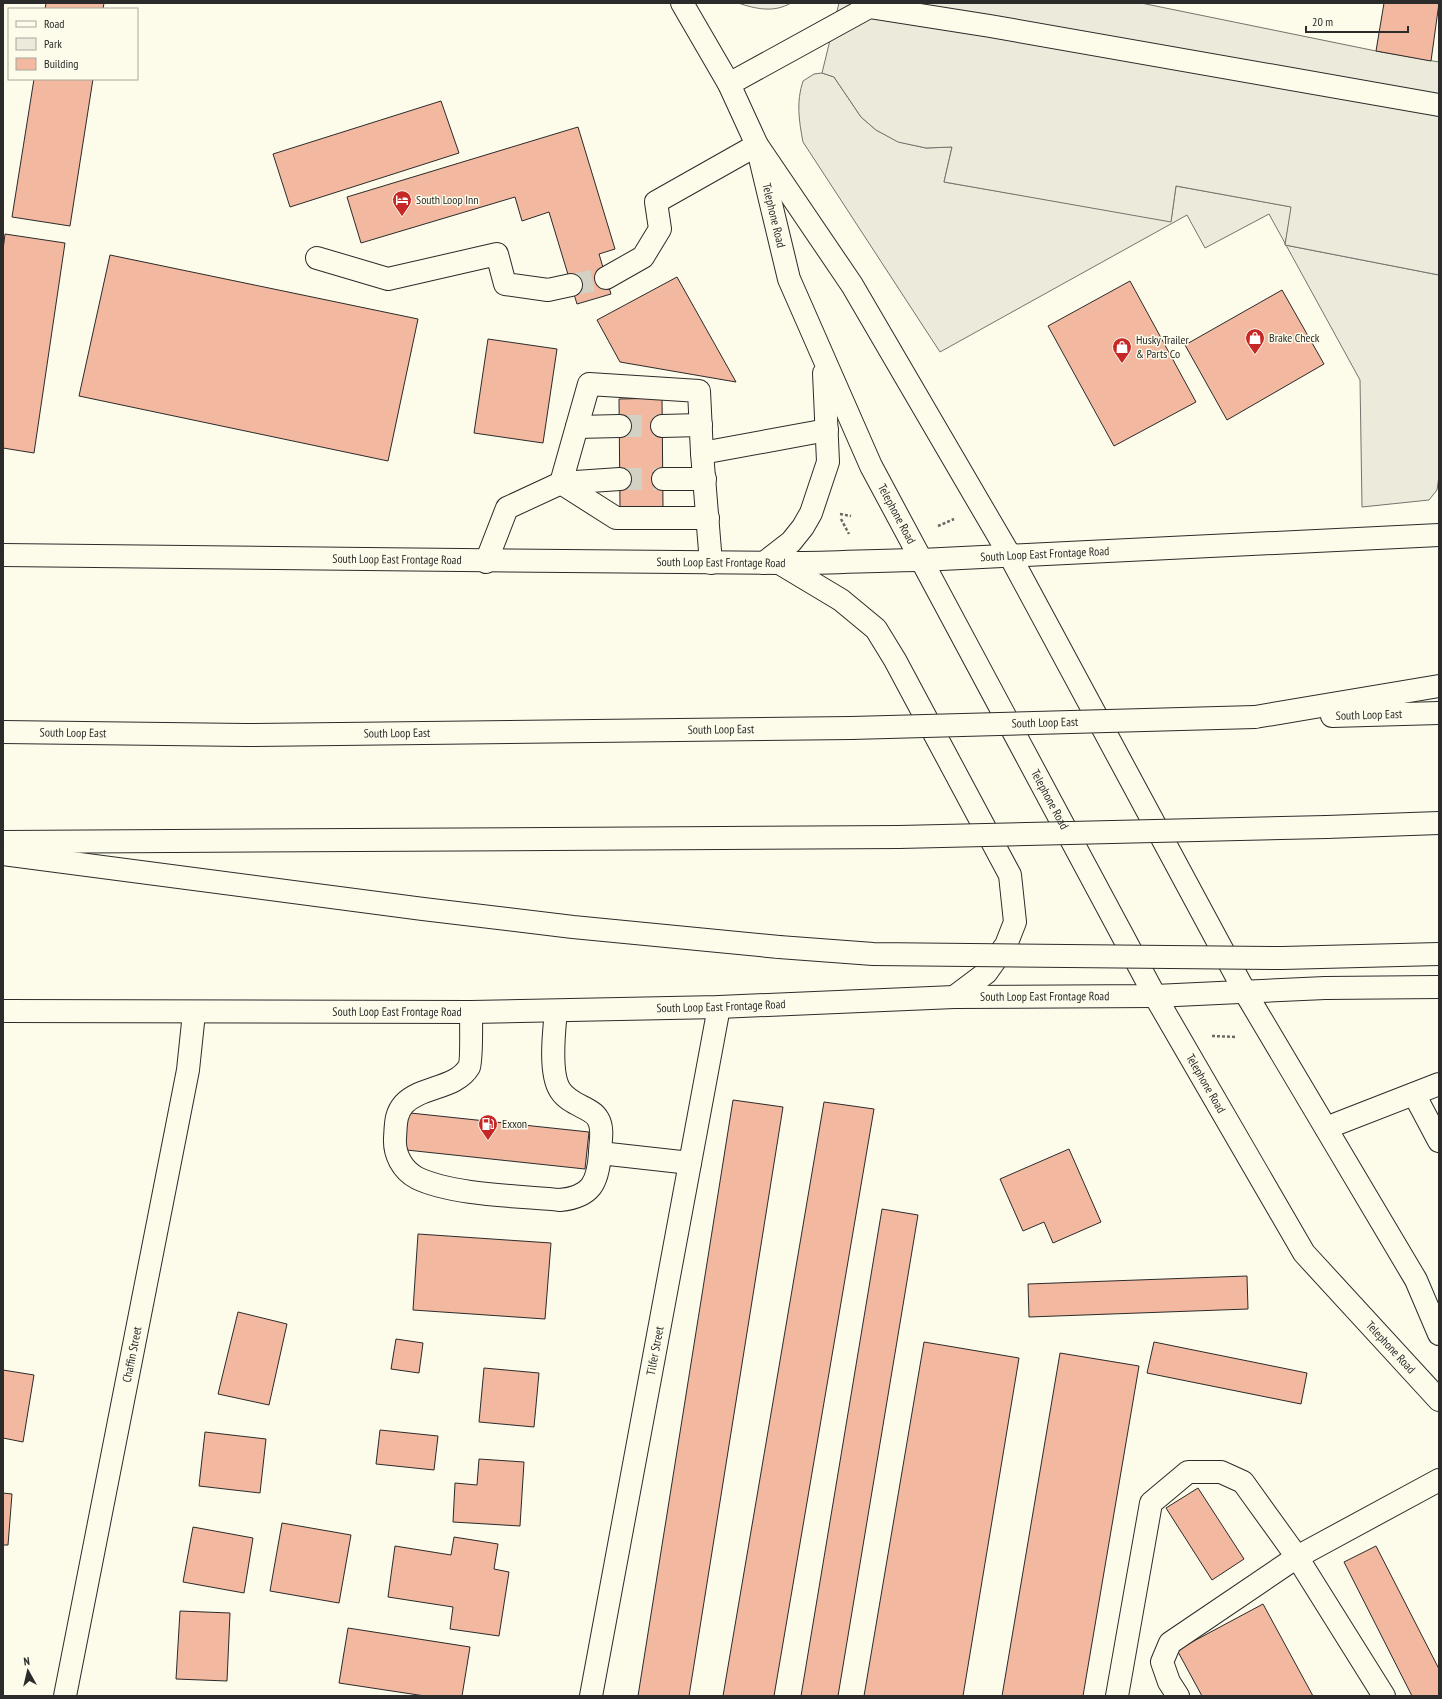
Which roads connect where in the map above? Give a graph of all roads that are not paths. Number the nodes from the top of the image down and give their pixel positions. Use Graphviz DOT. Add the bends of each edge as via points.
graph roads {
  1 [pos="682,3"];
  2 [pos="870,5"];
  3 [pos="729,84"];
  4 [pos="1439,105"];
  5 [pos="757,145"];
  6 [pos="317,258"];
  7 [pos="606,278"];
  8 [pos="571,285"];
  9 [pos="823,356"];
  10 [pos="701,425"];
  11 [pos="620,426"];
  12 [pos="662,426"];
  13 [pos="577,427"];
  14 [pos="827,430"];
  15 [pos="702,453"];
  16 [pos="620,479"];
  17 [pos="663,479"];
  18 [pos="704,479"];
  19 [pos="561,483"];
  20 [pos="708,518"];
  21 [pos="1439,534"];
  22 [pos="1010,554"];
  23 [pos="3,555"];
  24 [pos="921,560"];
  25 [pos="486,562"];
  26 [pos="711,563"];
  27 [pos="772,563"];
  28 [pos="1439,686"];
  29 [pos="1439,713"];
  30 [pos="1255,717"];
  31 [pos="3,732"];
  32 [pos="1439,823"];
  33 [pos="3,842"];
  34 [pos="3,854"];
  35 [pos="1439,954"];
  36 [pos="1439,986"];
  37 [pos="1245,992"];
  38 [pos="1156,996"];
  39 [pos="954,997"];
  40 [pos="719,1007"];
  41 [pos="3,1011"];
  42 [pos="556,1011"];
  43 [pos="471,1012"];
  44 [pos="194,1013"];
  45 [pos="1439,1084"];
  46 [pos="1414,1094"];
  47 [pos="1326,1128"];
  48 [pos="1439,1141"];
  49 [pos="600,1153"];
  50 [pos="690,1163"];
  51 [pos="1439,1334"];
  52 [pos="1439,1400"];
  53 [pos="1439,1480"];
  54 [pos="1297,1557"];
  55 [pos="65,1696"];
  56 [pos="591,1696"];
  57 [pos="1117,1696"];
  58 [pos="1178,1696"];
  59 [pos="1384,1696"];
  1 -- 3 [label="main road, Telephone Road"];
  2 -- 3 [label="main road"];
  2 -- 4 [label="main road"];
  3 -- 5 [label="main road, Telephone Road"];
  5 -- 7 [label="main road" via="656,202 660,229 643,257"];
  5 -- 9 [label="main road, Telephone Road" via="789,279"];
  5 -- 22 [label="main road, Telephone Road" via="852,284"];
  6 -- 8 [label="main road" via="388,279 497,254 505,284 548,290"];
  9 -- 14 [label="main road"];
  9 -- 24 [label="main road, Telephone Road" via="871,466"];
  10 -- 12 [label="main road"];
  10 -- 13 [label="main road" via="699,391 589,384"];
  10 -- 15 [label="main road"];
  11 -- 13 [label="main road"];
  13 -- 19 [label="main road"];
  14 -- 15 [label="main road"];
  14 -- 27 [label="main road" via="828,462 811,513 803,527"];
  15 -- 18 [label="main road"];
  16 -- 19 [label="main road"];
  17 -- 18 [label="main road"];
  18 -- 20 [label="main road"];
  19 -- 20 [label="main road" via="616,518"];
  19 -- 25 [label="main road" via="506,508"];
  20 -- 26 [label="main road"];
  21 -- 22 [label="main road, South Loop East Frontage Road"];
  22 -- 24 [label="main road, South Loop East Frontage Road"];
  22 -- 37 [label="main road, Telephone Road"];
  23 -- 25 [label="main road, South Loop East Frontage Road"];
  24 -- 27 [label="main road, South Loop East Frontage Road"];
  24 -- 38 [label="main road, Telephone Road"];
  25 -- 26 [label="main road, South Loop East Frontage Road"];
  26 -- 27 [label="main road, South Loop East Frontage Road"];
  27 -- 39 [label="main road" via="841,600 876,629 1010,875 1015,922 1006,945 986,972"];
  28 -- 30 [label="main road"];
  29 -- 30 [label="main road, South Loop East"];
  30 -- 31 [label="main road, South Loop East, bridge" via="851,728 246,735"];
  32 -- 33 [label="main road, bridge" via="899,838"];
  34 -- 35 [label="main road, bridge" via="423,910 779,947 880,954 1282,958"];
  36 -- 37 [label="main road, South Loop East Frontage Road"];
  37 -- 38 [label="main road, South Loop East Frontage Road"];
  37 -- 47 [label="main road, Telephone Road"];
  38 -- 39 [label="main road, South Loop East Frontage Road"];
  38 -- 52 [label="main road, Telephone Road" via="1304,1253"];
  39 -- 40 [label="main road, South Loop East Frontage Road"];
  40 -- 42 [label="main road, South Loop East Frontage Road"];
  40 -- 50 [label="main road, Tilfer Street"];
  41 -- 44 [label="main road, South Loop East Frontage Road"];
  42 -- 43 [label="main road, South Loop East Frontage Road"];
  42 -- 49 [label="main road" via="553,1066 559,1089 569,1101 590,1111 598,1119 601,1130"];
  43 -- 44 [label="main road, South Loop East Frontage Road"];
  43 -- 49 [label="main road" via="470,1065 462,1076 420,1094 405,1103 397,1114 394,1151 401,1163 416,1177 436,1184 462,1190 560,1200 574,1199 586,1193 594,1183 599,1169"];
  44 -- 55 [label="main road, Chaffin Street" via="188,1070"];
  45 -- 46 [label="main road"];
  46 -- 47 [label="main road"];
  46 -- 48 [label="main road"];
  47 -- 51 [label="main road, Telephone Road" via="1416,1280"];
  49 -- 50 [label="main road"];
  50 -- 56 [label="main road, Tilfer Street"];
  53 -- 54 [label="main road"];
  54 -- 57 [label="main road" via="1243,1482 1221,1472 1188,1472 1151,1503"];
  54 -- 58 [label="main road" via="1170,1643 1162,1662 1169,1682"];
  54 -- 59 [label="main road"];
}
